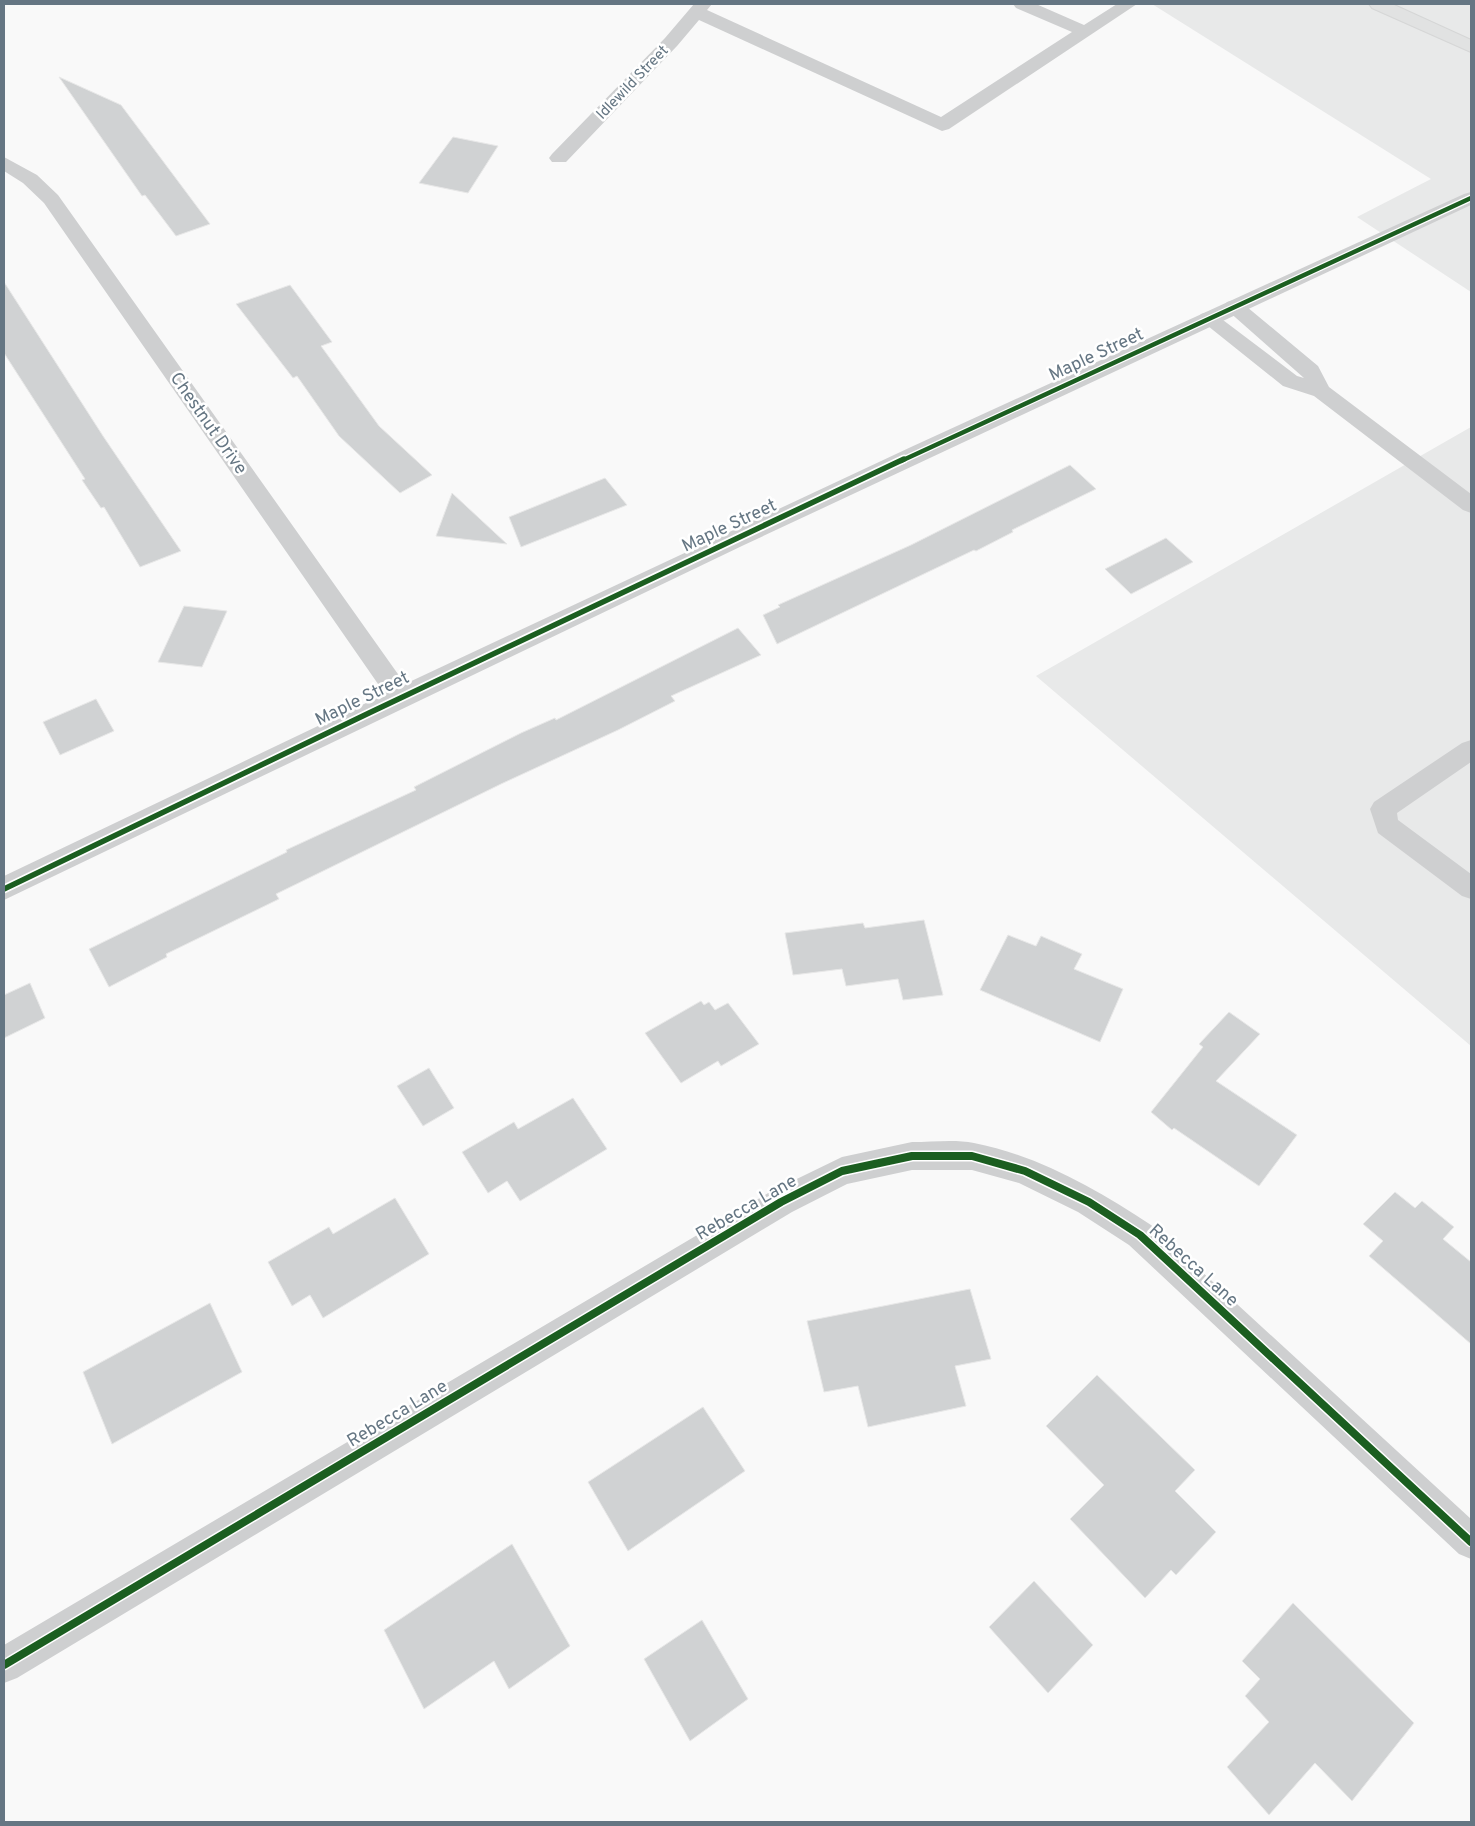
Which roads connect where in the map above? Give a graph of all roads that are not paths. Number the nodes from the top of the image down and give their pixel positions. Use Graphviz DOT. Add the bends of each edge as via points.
graph roads {
  1 [pos="1022,4"];
  2 [pos="1128,4"];
  3 [pos="1378,4"];
  4 [pos="700,8"];
  5 [pos="1084,31"];
  6 [pos="1471,47"];
  7 [pos="559,158"];
  8 [pos="4,163"];
  9 [pos="1471,198"];
  10 [pos="1234,306"];
  11 [pos="1208,318"];
  12 [pos="1321,391"];
  13 [pos="1471,505"];
  14 [pos="400,696"];
  15 [pos="1471,750"];
  16 [pos="1470,885"];
  17 [pos="4,889"];
  18 [pos="1471,1542"];
  19 [pos="4,1665"];
  1 -- 5 [label="street"];
  2 -- 5 [label="street"];
  3 -- 6 [label="highway"];
  4 -- 5 [label="street" via="942,125"];
  4 -- 7 [label="street, Idlewild Street"];
  8 -- 14 [label="street, Chestnut Drive" via="30,179 51,199"];
  9 -- 10 [label="street, Maple Street"];
  10 -- 11 [label="street, Maple Street"];
  10 -- 12 [label="lane" via="1311,371"];
  11 -- 12 [label="lane" via="1290,381"];
  11 -- 14 [label="street, Maple Street"];
  12 -- 13 [label="lane"];
  14 -- 17 [label="street, Maple Street"];
  15 -- 16 [label="lane" via="1383,809 1387,826"];
  18 -- 19 [label="street, Rebecca Lane" via="1140,1235 1089,1202 1026,1171 972,1156 912,1156 842,1170 781,1202"];
}
